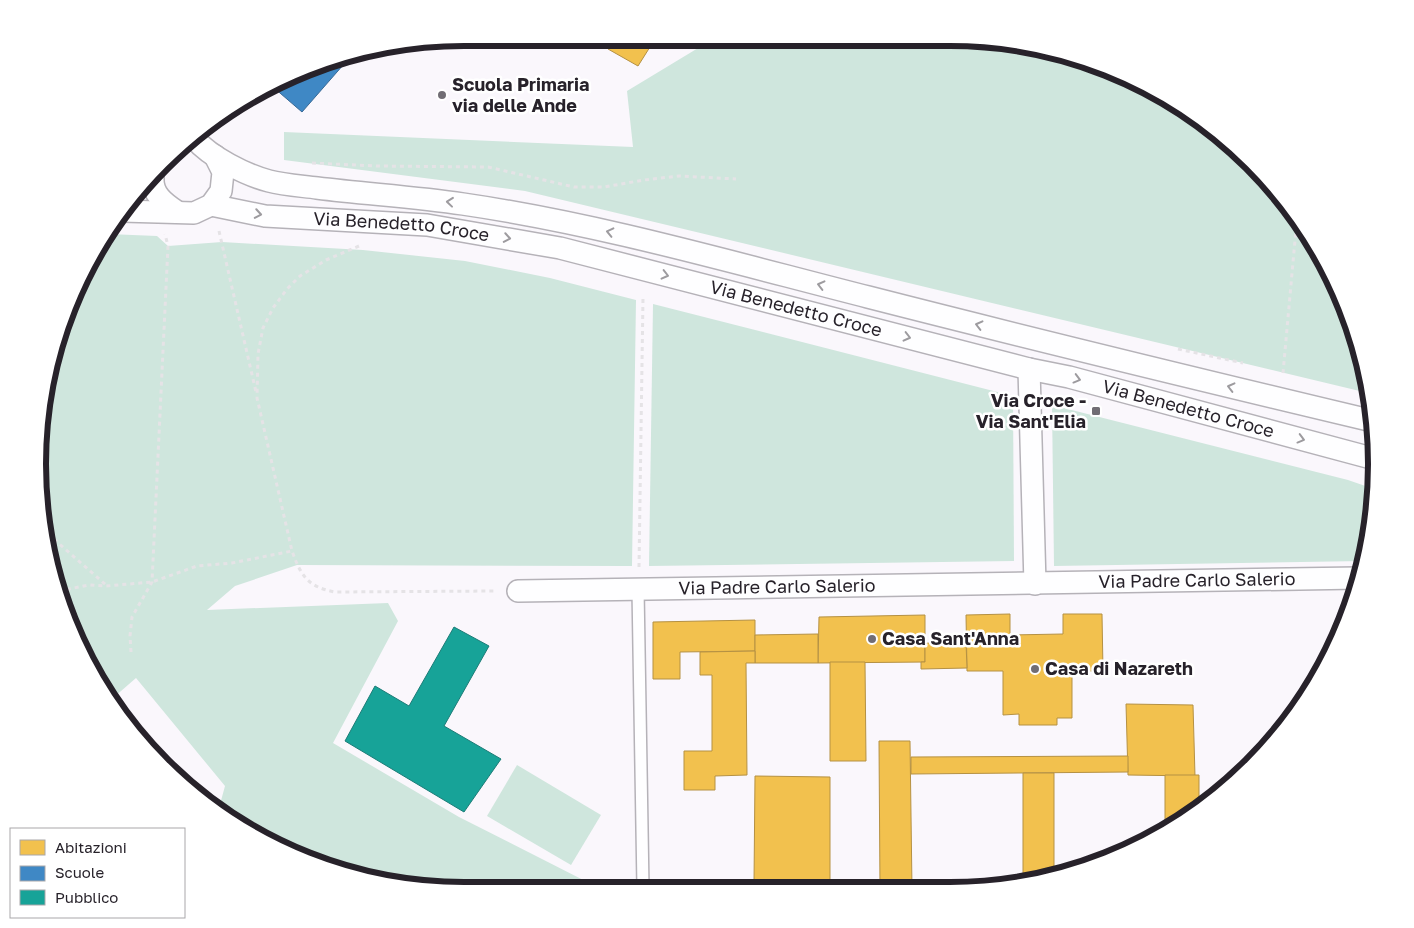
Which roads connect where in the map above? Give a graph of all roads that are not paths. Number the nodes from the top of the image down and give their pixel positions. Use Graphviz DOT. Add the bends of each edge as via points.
graph roads {
  1 [pos="200,146"];
  2 [pos="154,185"];
  3 [pos="210,205"];
  4 [pos="132,211"];
  5 [pos="176,211"];
  6 [pos="1029,369"];
  7 [pos="1365,419"];
  8 [pos="1368,457"];
  9 [pos="1352,578"];
  10 [pos="1035,584"];
  11 [pos="638,589"];
  12 [pos="518,591"];
  13 [pos="643,882"];
  1 -- 3 [label="street" via="223,172 221,191"];
  7 -- 1 [label="street, Via Benedetto Croce, one-way" via="550,219 462,203 270,182 241,170"];
  2 -- 5 [label="street" via="161,201"];
  3 -- 5 [label="street" via="194,213"];
  3 -- 6 [label="street, Via Benedetto Croce, one-way" via="265,216 427,225 560,248"];
  4 -- 5 [label="street"];
  6 -- 8 [label="street, Via Benedetto Croce, one-way"];
  6 -- 10 [label="street"];
  9 -- 10 [label="street, Via Padre Carlo Salerio"];
  10 -- 11 [label="street, Via Padre Carlo Salerio"];
  11 -- 12 [label="street, Via Padre Carlo Salerio"];
  11 -- 13 [label="lane"];
}
